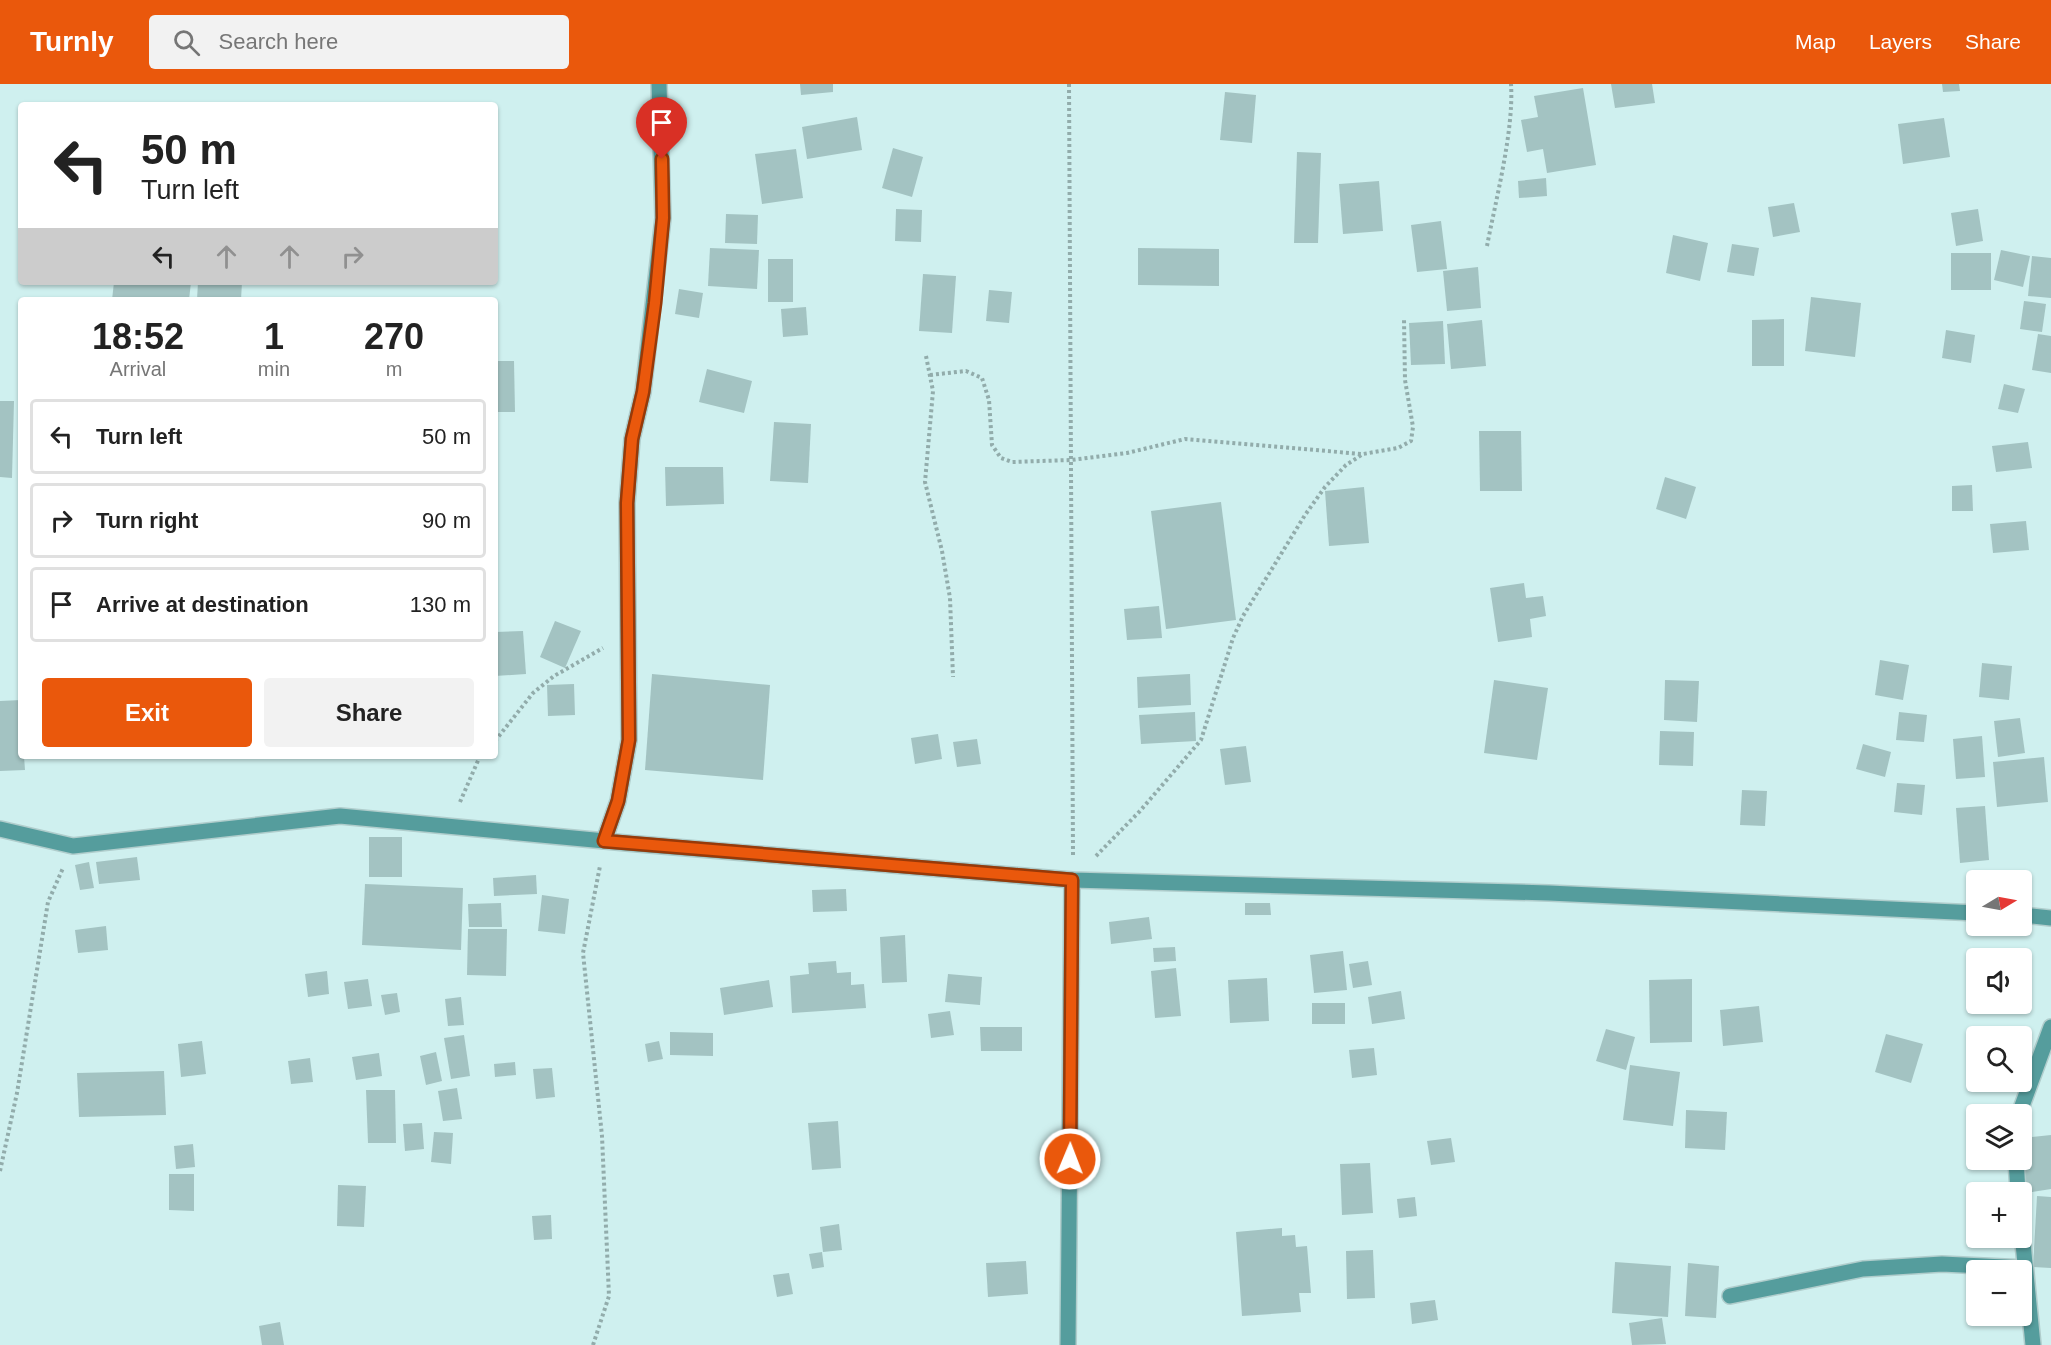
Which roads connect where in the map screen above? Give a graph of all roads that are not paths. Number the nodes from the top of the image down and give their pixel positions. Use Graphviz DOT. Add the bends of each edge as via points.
graph roads {
  1 [pos="659,84"];
  2 [pos="0,829"];
  3 [pos="604,841"];
  4 [pos="1072,880"];
  5 [pos="1966,912"];
  6 [pos="2032,916"];
  7 [pos="2051,918"];
  8 [pos="2051,1028"];
  9 [pos="2023,1104"];
  10 [pos="1966,1265"];
  11 [pos="1730,1296"];
  12 [pos="2031,1326"];
  13 [pos="1068,1345"];
  14 [pos="2033,1345"];
  1 -- 3 [label="street" via="663,218 643,392 632,439 627,503 629,740 618,801"];
  2 -- 3 [label="street" via="74,846 340,816"];
  3 -- 4 [label="street"];
  4 -- 5 [label="street" via="1549,893"];
  4 -- 13 [label="street"];
  6 -- 7 [label="street"];
  8 -- 9 [label="street"];
  10 -- 11 [label="street" via="1863,1269"];
  12 -- 14 [label="street"];
}
